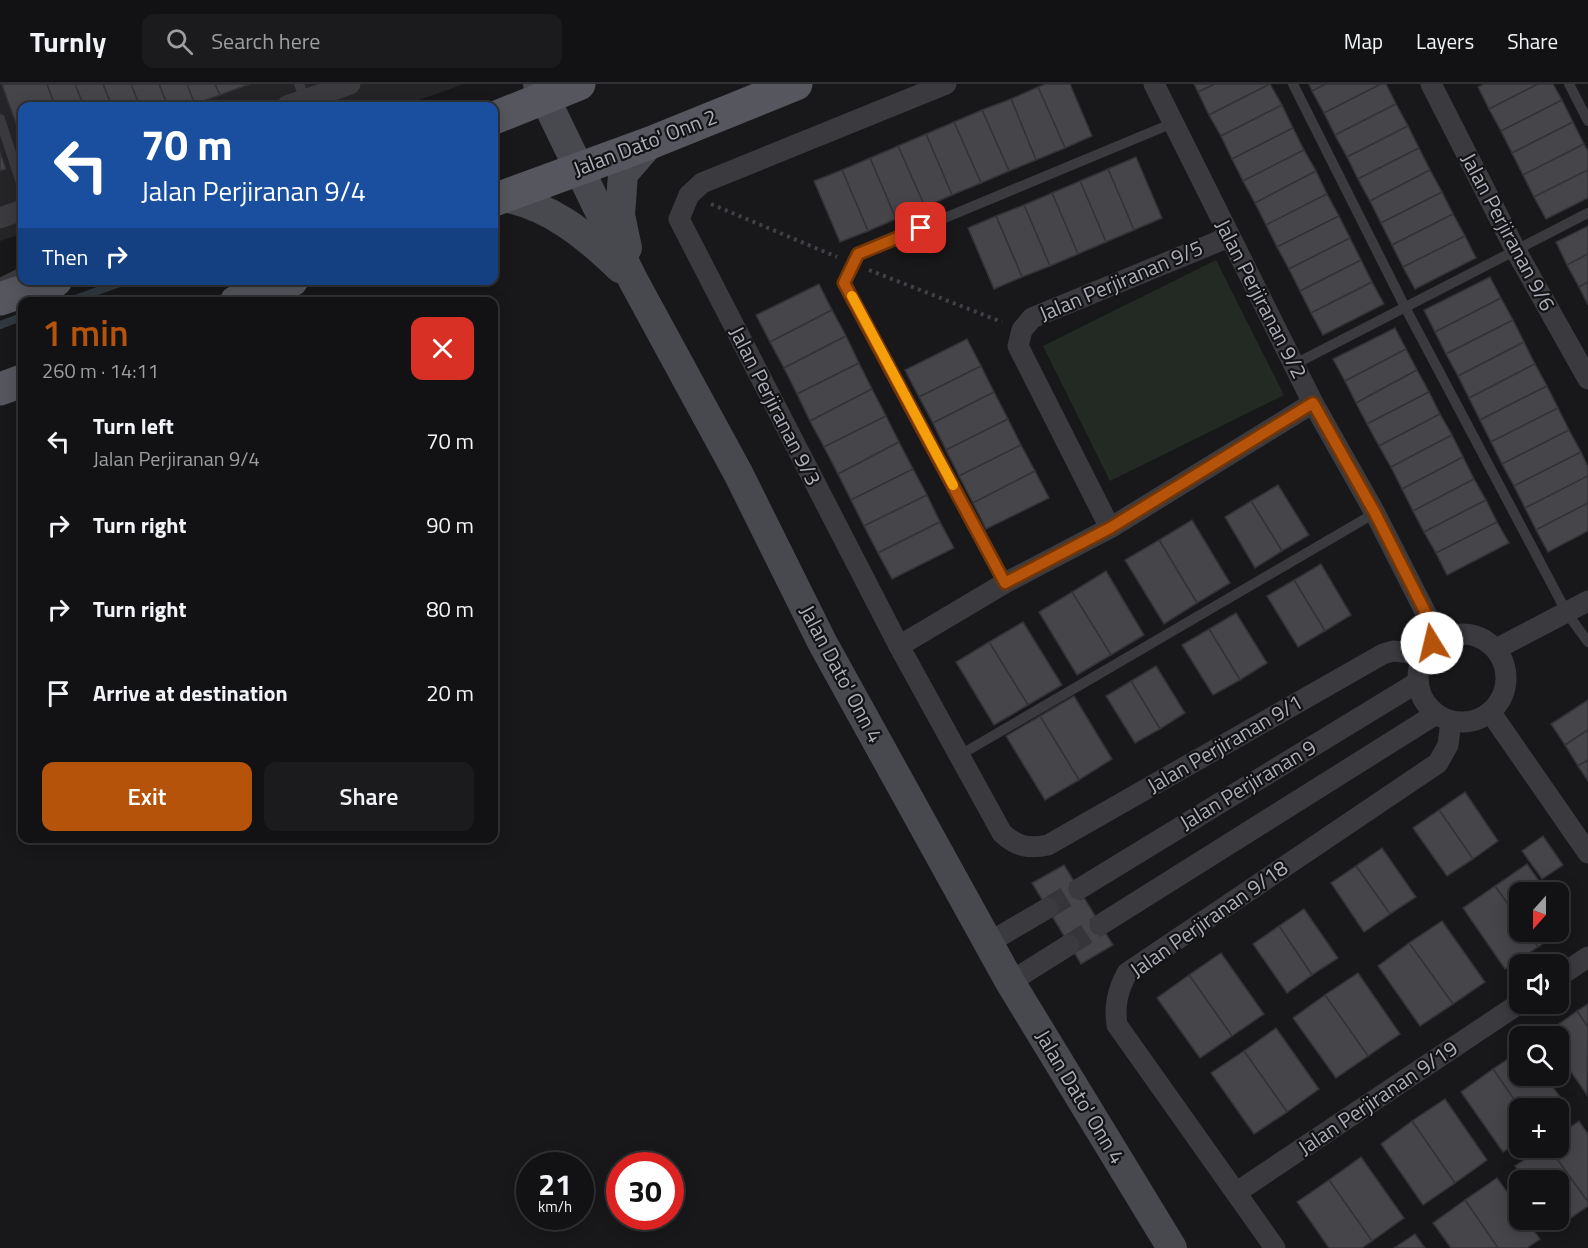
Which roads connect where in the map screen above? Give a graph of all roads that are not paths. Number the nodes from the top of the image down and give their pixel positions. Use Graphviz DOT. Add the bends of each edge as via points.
graph roads {
  1 [pos="350,84"];
  2 [pos="579,84"];
  3 [pos="796,84"];
  4 [pos="946,84"];
  5 [pos="1154,84"];
  6 [pos="1293,84"];
  7 [pos="1431,84"];
  8 [pos="1569,84"];
  9 [pos="541,91"];
  10 [pos="297,97"];
  11 [pos="498,116"];
  12 [pos="0,119"];
  13 [pos="1588,121"];
  14 [pos="1173,123"];
  15 [pos="650,143"];
  16 [pos="577,168"];
  17 [pos="18,174"];
  18 [pos="498,199"];
  19 [pos="18,211"];
  20 [pos="1588,213"];
  21 [pos="0,218"];
  22 [pos="1229,237"];
  23 [pos="1515,249"];
  24 [pos="18,274"];
  25 [pos="633,280"];
  26 [pos="0,283"];
  27 [pos="41,285"];
  28 [pos="279,285"];
  29 [pos="249,297"];
  30 [pos="0,299"];
  31 [pos="1405,307"];
  32 [pos="1295,364"];
  33 [pos="1588,379"];
  34 [pos="18,382"];
  35 [pos="0,389"];
  36 [pos="1313,403"];
  37 [pos="1375,513"];
  38 [pos="1110,528"];
  39 [pos="1005,583"];
  40 [pos="1588,601"];
  41 [pos="1567,613"];
  42 [pos="1588,642"];
  43 [pos="899,646"];
  44 [pos="1431,647"];
  45 [pos="1496,649"];
  46 [pos="1418,682"];
  47 [pos="1491,713"];
  48 [pos="1443,718"];
  49 [pos="960,755"];
  50 [pos="1030,848"];
  51 [pos="1588,853"];
  52 [pos="1079,889"];
  53 [pos="1048,908"];
  54 [pos="1100,925"];
  55 [pos="988,943"];
  56 [pos="1070,945"];
  57 [pos="1588,957"];
  58 [pos="1569,970"];
  59 [pos="1010,982"];
  60 [pos="1509,1010"];
  61 [pos="1237,1192"];
  62 [pos="1172,1248"];
  63 [pos="1275,1248"];
  1 -- 10 [label="street"];
  2 -- 9 [label="main road"];
  3 -- 15 [label="main road, Jalan Dato' Onn 2"];
  4 -- 43 [label="street, Jalan Perjiranan 9/3" via="702,183 688,195 679,219"];
  5 -- 14 [label="street, Jalan Perjiranan 9/2"];
  6 -- 31 [label="lane"];
  7 -- 23 [label="street, Jalan Perjiranan 9/6"];
  8 -- 13 [label="lane"];
  9 -- 11 [label="main road"];
  9 -- 16 [label="main road, Jalan Dato' Onn 4"];
  12 -- 17 [label="lane"];
  14 -- 22 [label="street, Jalan Perjiranan 9/2"];
  14 -- 39 [label="lane" via="858,254 844,283"];
  15 -- 16 [label="main road, Jalan Dato' Onn 2"];
  15 -- 25 [label="main road" via="623,174 620,194 620,215"];
  16 -- 18 [label="main road, Jalan Dato' Onn 2"];
  16 -- 25 [label="main road, Jalan Dato' Onn 4"];
  18 -- 25 [label="main road" via="538,206 568,224"];
  19 -- 21 [label="street"];
  20 -- 23 [label="lane"];
  22 -- 32 [label="street, Jalan Perjiranan 9/2"];
  22 -- 38 [label="street, Jalan Perjiranan 9/5" via="1032,318 1022,330 1018,346"];
  23 -- 31 [label="lane"];
  23 -- 33 [label="street, Jalan Perjiranan 9/6"];
  24 -- 26 [label="lane"];
  25 -- 55 [label="main road, Jalan Dato' Onn 4" via="738,472 822,642"];
  27 -- 30 [label="main road"];
  28 -- 29 [label="main road"];
  31 -- 32 [label="lane"];
  31 -- 41 [label="lane"];
  32 -- 36 [label="street, Jalan Perjiranan 9/2"];
  34 -- 35 [label="main road"];
  36 -- 37 [label="street, Jalan Perjiranan 9/2"];
  36 -- 38 [label="street"];
  37 -- 44 [label="street, Jalan Perjiranan 9/2"];
  37 -- 49 [label="lane"];
  38 -- 39 [label="street"];
  39 -- 43 [label="street"];
  40 -- 41 [label="street"];
  41 -- 42 [label="lane"];
  41 -- 45 [label="street"];
  43 -- 49 [label="street, Jalan Perjiranan 9/3"];
  44 -- 45 [label="street" via="1458,633 1472,634"];
  44 -- 46 [label="street" via="1418,666"];
  44 -- 50 [label="street, Jalan Perjiranan 9/1" via="1383,654 1048,845"];
  45 -- 47 [label="street" via="1503,661 1505,689"];
  46 -- 48 [label="street" via="1420,694"];
  46 -- 52 [label="street, Jalan Perjiranan 9"];
  47 -- 48 [label="street" via="1465,723"];
  47 -- 51 [label="street"];
  48 -- 54 [label="street, Jalan Perjiranan 9"];
  48 -- 61 [label="street, Jalan Perjiranan 9/18" via="1448,745 1438,763 1127,973 1120,987 1115,1010 1117,1025"];
  49 -- 50 [label="street, Jalan Perjiranan 9/3" via="1002,833 1012,843"];
  53 -- 55 [label="street"];
  55 -- 59 [label="main road, Jalan Dato' Onn 4"];
  56 -- 59 [label="street"];
  57 -- 58 [label="street"];
  59 -- 62 [label="main road, Jalan Dato' Onn 4"];
  60 -- 61 [label="street, Jalan Perjiranan 9/19"];
  61 -- 63 [label="street, Jalan Perjiranan 9/18"];
}
